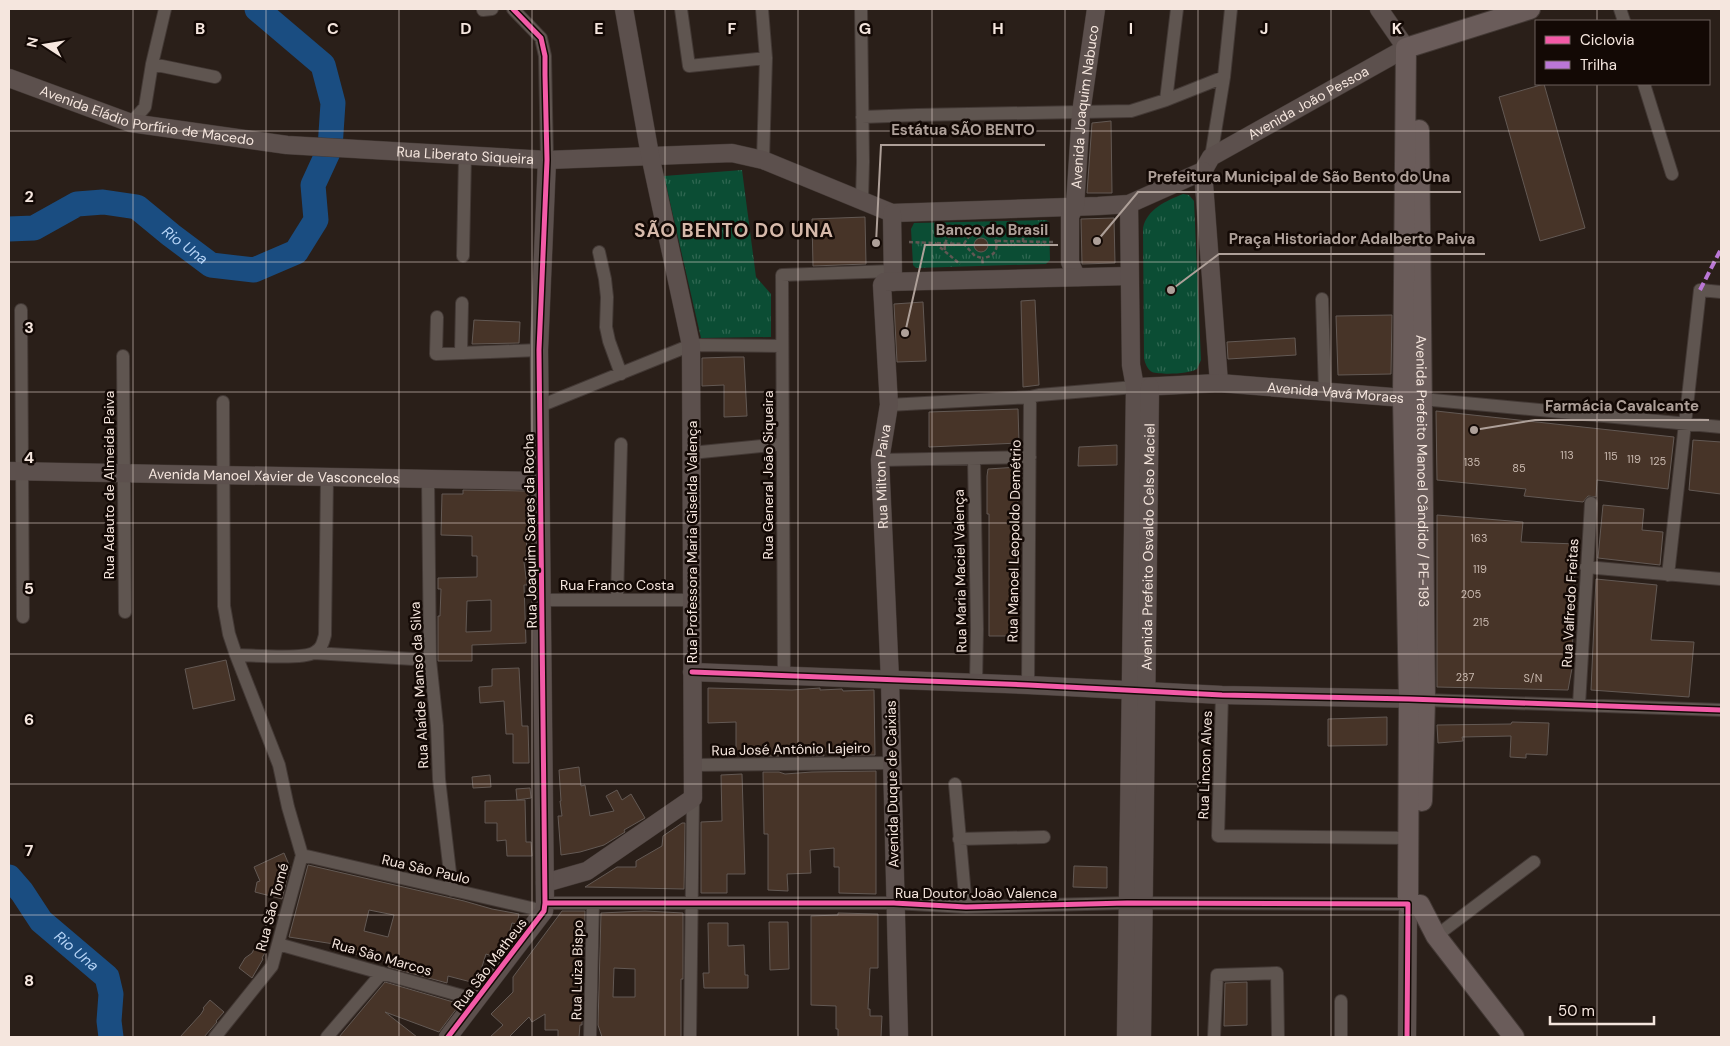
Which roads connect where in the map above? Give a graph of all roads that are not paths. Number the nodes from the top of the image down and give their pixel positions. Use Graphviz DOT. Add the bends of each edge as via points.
graph roads {
  1 [pos="165,9"];
  2 [pos="513,9"];
  3 [pos="624,9"];
  4 [pos="681,9"];
  5 [pos="762,9"];
  6 [pos="861,9"];
  7 [pos="1096,9"];
  8 [pos="1177,9"];
  9 [pos="1230,9"];
  10 [pos="1379,9"];
  11 [pos="1530,9"];
  12 [pos="1431,40"];
  13 [pos="1406,48"];
  14 [pos="766,58"];
  15 [pos="152,64"];
  16 [pos="215,77"];
  17 [pos="1224,77"];
  18 [pos="9,78"];
  19 [pos="1644,85"];
  20 [pos="1166,100"];
  21 [pos="1081,113"];
  22 [pos="862,117"];
  23 [pos="132,123"];
  24 [pos="369,151"];
  25 [pos="650,155"];
  26 [pos="465,156"];
  27 [pos="547,160"];
  28 [pos="763,160"];
  29 [pos="1207,164"];
  30 [pos="1672,174"];
  31 [pos="862,200"];
  32 [pos="1129,204"];
  33 [pos="1052,206"];
  34 [pos="1074,206"];
  35 [pos="892,213"];
  36 [pos="599,252"];
  37 [pos="462,256"];
  38 [pos="1129,276"];
  39 [pos="893,277"];
  40 [pos="1078,277"];
  41 [pos="1052,278"];
  42 [pos="1721,292"];
  43 [pos="1322,299"];
  44 [pos="462,303"];
  45 [pos="21,310"];
  46 [pos="437,317"];
  47 [pos="691,346"];
  48 [pos="782,346"];
  49 [pos="539,350"];
  50 [pos="462,353"];
  51 [pos="123,356"];
  52 [pos="621,374"];
  53 [pos="1218,382"];
  54 [pos="1143,387"];
  55 [pos="1324,391"];
  56 [pos="1030,397"];
  57 [pos="1413,398"];
  58 [pos="223,402"];
  59 [pos="889,405"];
  60 [pos="540,406"];
  61 [pos="1685,423"];
  62 [pos="1721,427"];
  63 [pos="621,444"];
  64 [pos="782,444"];
  65 [pos="691,453"];
  66 [pos="1030,457"];
  67 [pos="974,459"];
  68 [pos="880,460"];
  69 [pos="15,471"];
  70 [pos="124,473"];
  71 [pos="223,475"];
  72 [pos="327,477"];
  73 [pos="428,479"];
  74 [pos="540,480"];
  75 [pos="1591,503"];
  76 [pos="1586,567"];
  77 [pos="1668,575"];
  78 [pos="1721,579"];
  79 [pos="542,600"];
  80 [pos="617,600"];
  81 [pos="692,600"];
  82 [pos="124,612"];
  83 [pos="23,617"];
  84 [pos="314,653"];
  85 [pos="236,654"];
  86 [pos="430,660"];
  87 [pos="692,672"];
  88 [pos="784,675"];
  89 [pos="890,680"];
  90 [pos="976,683"];
  91 [pos="1028,684"];
  92 [pos="1138,691"];
  93 [pos="1222,695"];
  94 [pos="1417,699"];
  95 [pos="1579,704"];
  96 [pos="1721,710"];
  97 [pos="891,763"];
  98 [pos="692,765"];
  99 [pos="955,784"];
  100 [pos="692,798"];
  101 [pos="1044,837"];
  102 [pos="1409,838"];
  103 [pos="959,839"];
  104 [pos="302,855"];
  105 [pos="1534,862"];
  106 [pos="544,882"];
  107 [pos="452,890"];
  108 [pos="593,903"];
  109 [pos="692,903"];
  110 [pos="894,903"];
  111 [pos="1135,903"];
  112 [pos="1414,905"];
  113 [pos="544,907"];
  114 [pos="966,907"];
  115 [pos="1436,936"];
  116 [pos="278,944"];
  117 [pos="382,973"];
  118 [pos="477,1000"];
  119 [pos="1341,1001"];
  120 [pos="215,1037"];
  121 [pos="327,1037"];
  122 [pos="450,1037"];
  123 [pos="590,1037"];
  124 [pos="690,1037"];
  125 [pos="899,1037"];
  126 [pos="1126,1037"];
  127 [pos="1142,1037"];
  128 [pos="1214,1037"];
  129 [pos="1278,1037"];
  130 [pos="1341,1037"];
  131 [pos="1407,1037"];
  132 [pos="1419,1037"];
  133 [pos="1514,1037"];
  1 -- 15 [label="street"];
  2 -- 27 [label="street" via="540,38 543,47"];
  3 -- 25 [label="street, Rua Professora Maria Giselda Valença"];
  4 -- 14 [label="street" via="689,66"];
  5 -- 14 [label="street"];
  6 -- 22 [label="street"];
  7 -- 21 [label="street, Avenida Joaquim Nabuco"];
  8 -- 20 [label="street"];
  9 -- 17 [label="street"];
  10 -- 13 [label="street"];
  11 -- 12 [label="main road"];
  12 -- 13 [label="main road"];
  12 -- 57 [label="main road, Avenida Prefeito Manoel Cândido / PE-193" via="1418,58"];
  13 -- 29 [label="street, Avenida João Pessoa"];
  13 -- 57 [label="main road, Avenida Prefeito Manoel Cândido / PE-193"];
  14 -- 28 [label="street"];
  15 -- 16 [label="street"];
  15 -- 23 [label="street" via="145,108"];
  17 -- 20 [label="street"];
  17 -- 29 [label="street"];
  18 -- 23 [label="street, Avenida Eládio Porfírio de Macedo"];
  19 -- 30 [label="street"];
  20 -- 21 [label="street" via="1131,112"];
  21 -- 22 [label="street"];
  21 -- 34 [label="street, Avenida Joaquim Nabuco"];
  22 -- 31 [label="street"];
  23 -- 24 [label="street, Avenida Eládio Porfírio de Macedo" via="287,145"];
  24 -- 26 [label="street, Rua Liberato Siqueira"];
  25 -- 27 [label="street, Rua Liberato Siqueira"];
  25 -- 28 [label="street, Rua Liberato Siqueira" via="732,153"];
  25 -- 47 [label="street, Rua Professora Maria Giselda Valença"];
  26 -- 27 [label="street, Rua Liberato Siqueira"];
  26 -- 37 [label="street"];
  27 -- 49 [label="street, Rua Joaquim Soares da Rocha"];
  28 -- 31 [label="street, Rua Liberato Siqueira"];
  29 -- 32 [label="street, Avenida João Pessoa"];
  29 -- 53 [label="street"];
  31 -- 35 [label="street, Rua Liberato Siqueira"];
  32 -- 34 [label="street"];
  32 -- 38 [label="street, Avenida Prefeito Osvaldo Celso Maciel"];
  33 -- 34 [label="street"];
  33 -- 35 [label="street"];
  33 -- 41 [label="street" via="1061,217 1062,262 1058,274"];
  34 -- 40 [label="street, Avenida Joaquim Nabuco" via="1070,216 1070,262"];
  35 -- 39 [label="street"];
  36 -- 52 [label="street" via="607,297 608,341"];
  38 -- 40 [label="street"];
  38 -- 54 [label="street, Avenida Prefeito Osvaldo Celso Maciel" via="1131,365"];
  39 -- 41 [label="street"];
  39 -- 48 [label="street, Rua General João Siqueira" via="782,275"];
  39 -- 59 [label="street, Rua Milton Paiva" via="882,285"];
  40 -- 41 [label="street"];
  42 -- 61 [label="street" via="1700,290"];
  43 -- 55 [label="street"];
  44 -- 50 [label="street"];
  45 -- 69 [label="street"];
  46 -- 50 [label="street" via="436,354"];
  47 -- 48 [label="street"];
  47 -- 52 [label="street"];
  47 -- 65 [label="street, Rua Professora Maria Giselda Valença"];
  48 -- 64 [label="street, Rua General João Siqueira"];
  49 -- 50 [label="street"];
  49 -- 60 [label="street, Rua Joaquim Soares da Rocha"];
  51 -- 70 [label="street, Rua Adauto de Almeida Paiva"];
  52 -- 60 [label="street"];
  53 -- 54 [label="street, Avenida Vavá Moraes"];
  53 -- 55 [label="street, Avenida Vavá Moraes"];
  54 -- 56 [label="street"];
  54 -- 92 [label="street, Avenida Prefeito Osvaldo Celso Maciel"];
  55 -- 57 [label="street, Avenida Vavá Moraes"];
  56 -- 59 [label="street"];
  56 -- 66 [label="street, Rua Manoel Leopoldo Demétrio"];
  57 -- 61 [label="street, Avenida Vavá Moraes"];
  57 -- 94 [label="main road, Avenida Prefeito Manoel Cândido / PE-193"];
  58 -- 71 [label="street"];
  59 -- 68 [label="street, Rua Milton Paiva"];
  60 -- 74 [label="street, Rua Joaquim Soares da Rocha"];
  61 -- 62 [label="street, Avenida Vavá Moraes"];
  61 -- 77 [label="street"];
  63 -- 80 [label="street"];
  64 -- 65 [label="street"];
  64 -- 88 [label="street, Rua General João Siqueira"];
  65 -- 81 [label="street, Rua Professora Maria Giselda Valença"];
  66 -- 67 [label="street"];
  66 -- 91 [label="street, Rua Manoel Leopoldo Demétrio"];
  67 -- 68 [label="street"];
  67 -- 90 [label="street, Rua Maria Maciel Valença"];
  68 -- 89 [label="street, Rua Milton Paiva"];
  69 -- 70 [label="street, Avenida Manoel Xavier de Vasconcelos"];
  69 -- 83 [label="street"];
  70 -- 71 [label="street, Avenida Manoel Xavier de Vasconcelos"];
  70 -- 82 [label="street, Rua Adauto de Almeida Paiva"];
  71 -- 72 [label="street, Avenida Manoel Xavier de Vasconcelos"];
  71 -- 85 [label="street" via="224,606"];
  72 -- 73 [label="street, Avenida Manoel Xavier de Vasconcelos"];
  72 -- 84 [label="street" via="325,635 322,645"];
  73 -- 74 [label="street, Avenida Manoel Xavier de Vasconcelos"];
  73 -- 86 [label="street, Rua Alaíde Manso da Silva"];
  74 -- 79 [label="street, Rua Joaquim Soares da Rocha"];
  75 -- 76 [label="street, Rua Valfredo Freitas"];
  76 -- 77 [label="street"];
  76 -- 95 [label="street, Rua Valfredo Freitas"];
  77 -- 78 [label="street"];
  79 -- 80 [label="street, Rua Franco Costa"];
  79 -- 106 [label="street, Rua Joaquim Soares da Rocha"];
  80 -- 81 [label="street, Rua Franco Costa"];
  81 -- 87 [label="street, Rua Professora Maria Giselda Valença"];
  84 -- 85 [label="street" via="298,656"];
  84 -- 86 [label="street"];
  85 -- 104 [label="street" via="279,765"];
  86 -- 107 [label="street, Rua Alaíde Manso da Silva"];
  87 -- 88 [label="street"];
  87 -- 98 [label="street, Rua Professora Maria Giselda Valença"];
  88 -- 89 [label="street"];
  89 -- 90 [label="street"];
  89 -- 97 [label="street, Avenida Duque de Caixias"];
  90 -- 91 [label="street"];
  91 -- 92 [label="street"];
  92 -- 93 [label="street"];
  92 -- 111 [label="street, Avenida Prefeito Osvaldo Celso Maciel"];
  93 -- 94 [label="street"];
  93 -- 102 [label="street, Rua Lincon Alves" via="1218,836"];
  94 -- 95 [label="street"];
  94 -- 102 [label="main road, Avenida Prefeito Manoel Cândido / PE-193"];
  94 -- 112 [label="main road, Avenida Prefeito Manoel Cândido / PE-193"];
  95 -- 96 [label="street"];
  97 -- 98 [label="street, Rua José Antônio Lajeiro"];
  97 -- 110 [label="street, Avenida Duque de Caixias"];
  98 -- 100 [label="street, Rua Professora Maria Giselda Valença"];
  99 -- 103 [label="street"];
  100 -- 106 [label="street" via="587,871"];
  100 -- 109 [label="street"];
  101 -- 103 [label="street"];
  102 -- 112 [label="main road, Avenida Prefeito Manoel Cândido / PE-193"];
  103 -- 114 [label="street"];
  104 -- 107 [label="street, Rua São Paulo"];
  104 -- 116 [label="street, Rua São Tomé"];
  105 -- 115 [label="street"];
  106 -- 113 [label="street, Rua Joaquim Soares da Rocha"];
  107 -- 113 [label="street, Rua São Paulo"];
  108 -- 109 [label="street, Rua Doutor João Valenca"];
  108 -- 113 [label="street, Rua Doutor João Valenca"];
  108 -- 123 [label="street, Rua Luiza Bispo"];
  109 -- 110 [label="street, Rua Doutor João Valenca"];
  109 -- 124 [label="street"];
  110 -- 114 [label="street, Rua Doutor João Valenca"];
  110 -- 125 [label="street, Avenida Duque de Caixias"];
  111 -- 112 [label="street, Rua Doutor João Valenca"];
  111 -- 114 [label="street, Rua Doutor João Valenca"];
  111 -- 126 [label="street, Avenida Prefeito Osvaldo Celso Maciel"];
  111 -- 127 [label="street, Avenida Prefeito Osvaldo Celso Maciel"];
  112 -- 115 [label="main road"];
  112 -- 131 [label="street"];
  112 -- 132 [label="street"];
  113 -- 118 [label="street, Rua São Matheus"];
  115 -- 133 [label="main road"];
  116 -- 117 [label="street, Rua São Marcos"];
  116 -- 120 [label="street, Rua São Tomé" via="272,966"];
  117 -- 118 [label="street, Rua São Marcos"];
  117 -- 121 [label="street"];
  118 -- 122 [label="street, Rua São Matheus"];
  119 -- 130 [label="street"];
  128 -- 129 [label="street" via="1217,975 1277,972"];
}
